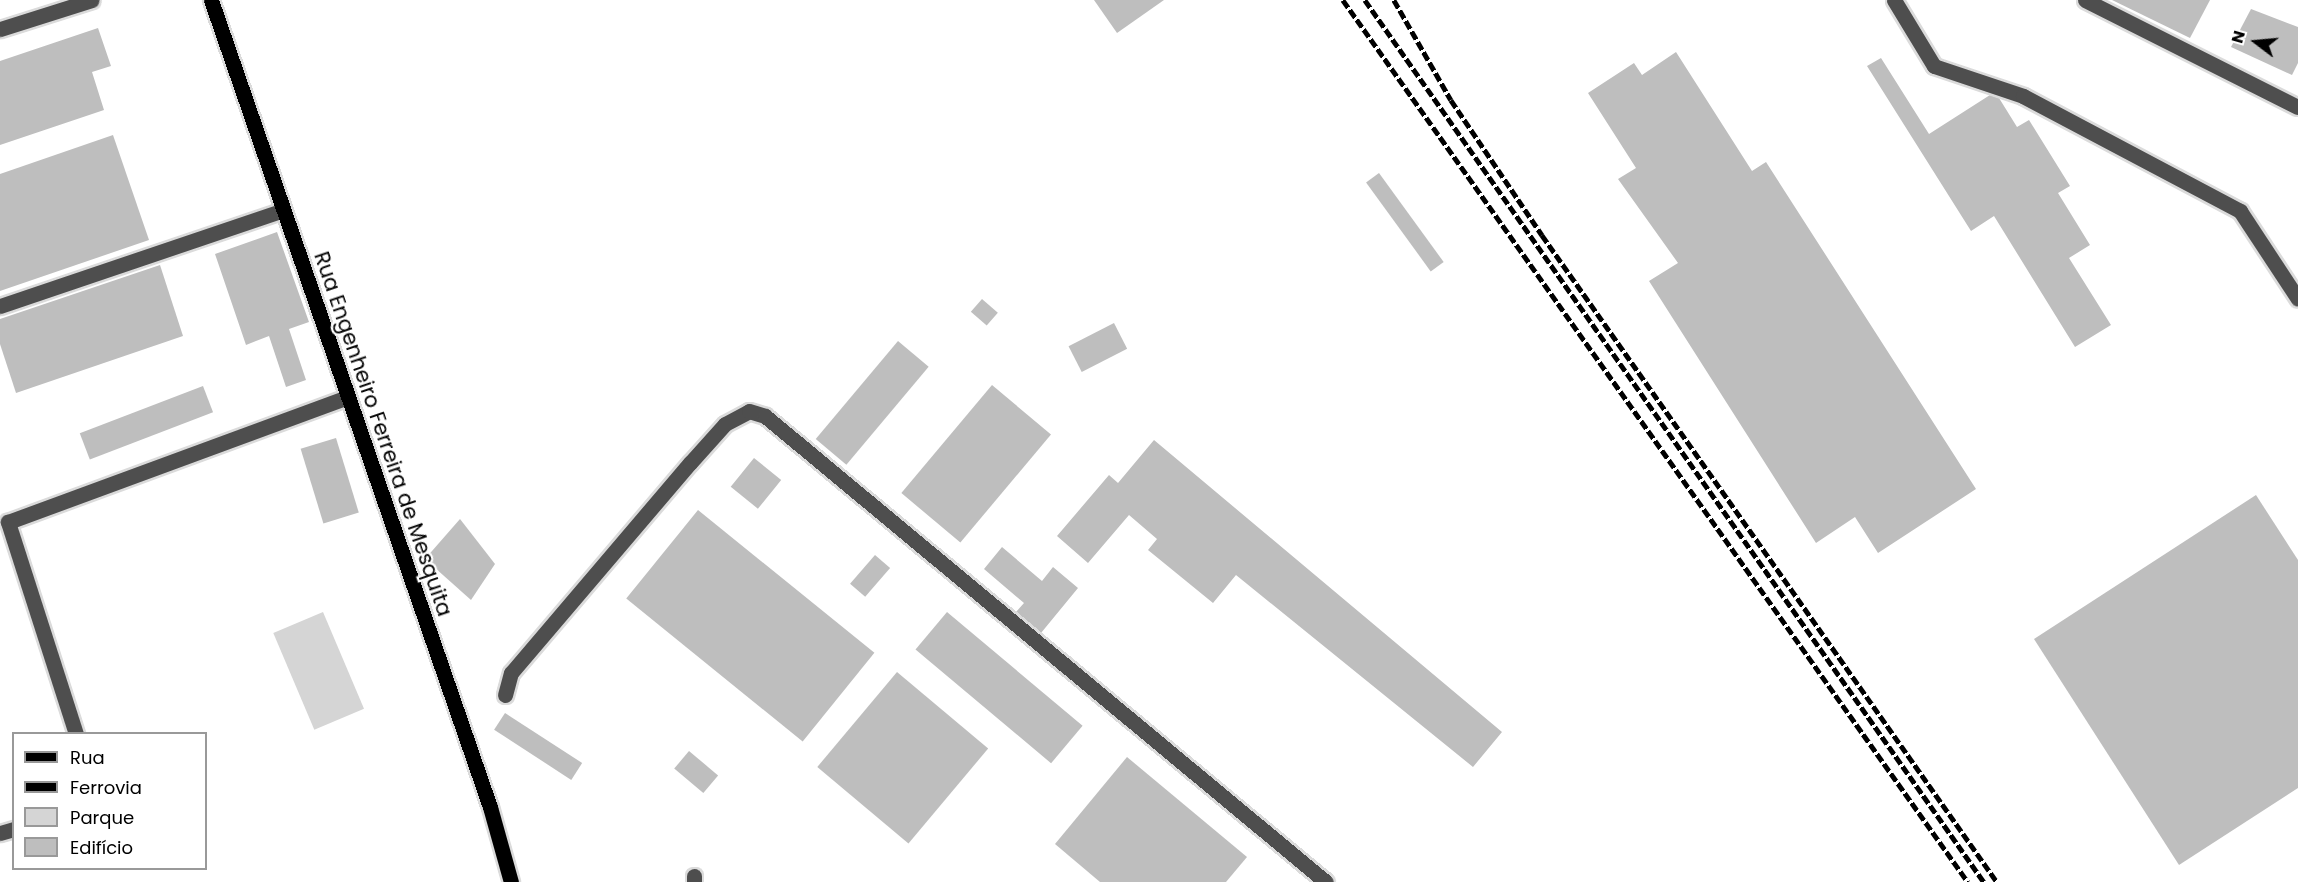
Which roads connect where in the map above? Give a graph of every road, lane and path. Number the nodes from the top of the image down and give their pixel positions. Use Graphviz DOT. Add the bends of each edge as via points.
graph roads {
  1 [pos="92,0"];
  2 [pos="211,0"];
  3 [pos="1894,0"];
  4 [pos="2085,0"];
  5 [pos="0,29"];
  6 [pos="2298,107"];
  7 [pos="283,210"];
  8 [pos="2298,299"];
  9 [pos="0,306"];
  10 [pos="348,397"];
  11 [pos="4,524"];
  12 [pos="505,695"];
  13 [pos="75,732"];
  14 [pos="511,882"];
  15 [pos="1326,882"];
  1 -- 5 [label="street"];
  2 -- 7 [label="main road, Rua Engenheiro Ferreira de Mesquita"];
  3 -- 8 [label="street" via="1934,66 2023,96 2240,211"];
  4 -- 6 [label="street"];
  7 -- 9 [label="street"];
  7 -- 10 [label="main road, Rua Engenheiro Ferreira de Mesquita"];
  10 -- 11 [label="street"];
  10 -- 14 [label="main road, Rua Engenheiro Ferreira de Mesquita"];
  11 -- 13 [label="street"];
  12 -- 15 [label="street" via="511,673 676,480 725,424 749,411 765,416"];
}
